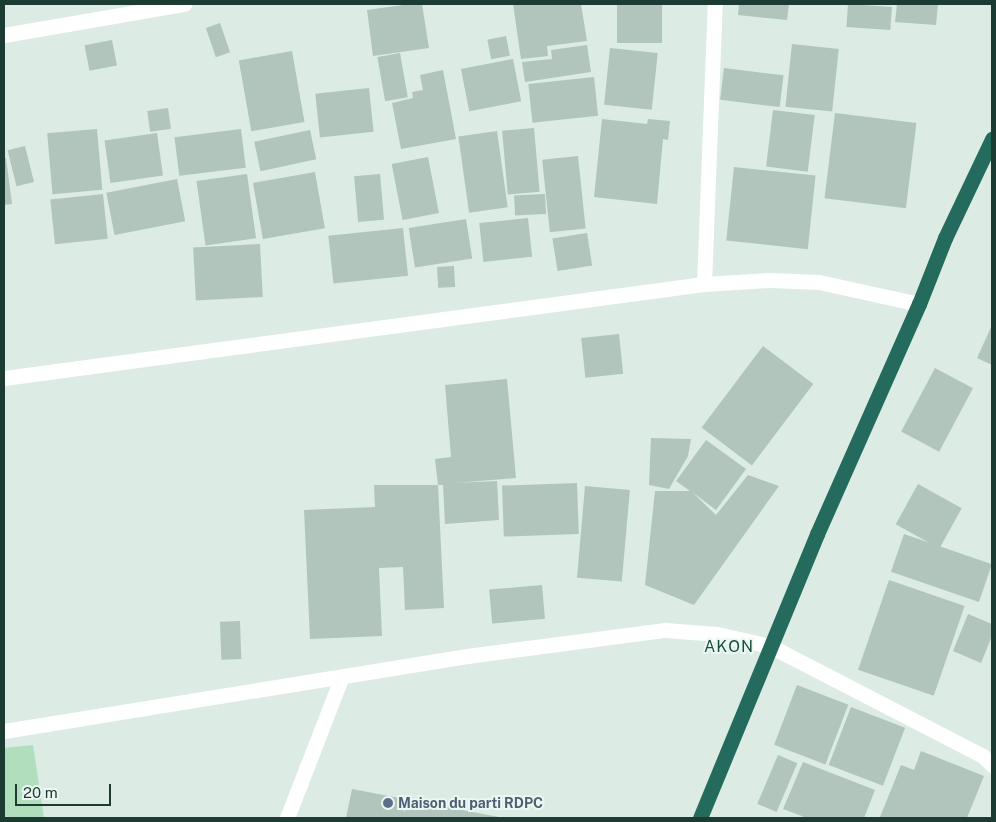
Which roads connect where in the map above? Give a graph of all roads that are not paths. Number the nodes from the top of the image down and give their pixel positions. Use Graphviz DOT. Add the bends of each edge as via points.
graph roads {
  1 [pos="184,4"];
  2 [pos="715,4"];
  3 [pos="4,35"];
  4 [pos="992,139"];
  5 [pos="989,155"];
  6 [pos="704,284"];
  7 [pos="919,304"];
  8 [pos="4,378"];
  9 [pos="770,646"];
  10 [pos="342,676"];
  11 [pos="4,731"];
  12 [pos="992,765"];
  13 [pos="287,818"];
  14 [pos="700,818"];
  1 -- 3 [label="street"];
  2 -- 6 [label="street"];
  4 -- 5 [label="highway"];
  5 -- 7 [label="highway" via="945,238"];
  6 -- 7 [label="street" via="769,280 818,282"];
  6 -- 8 [label="street"];
  7 -- 9 [label="highway"];
  9 -- 10 [label="street" via="717,634 665,630"];
  9 -- 12 [label="street" via="983,756"];
  9 -- 14 [label="highway"];
  10 -- 11 [label="street"];
  10 -- 13 [label="street"];
}
